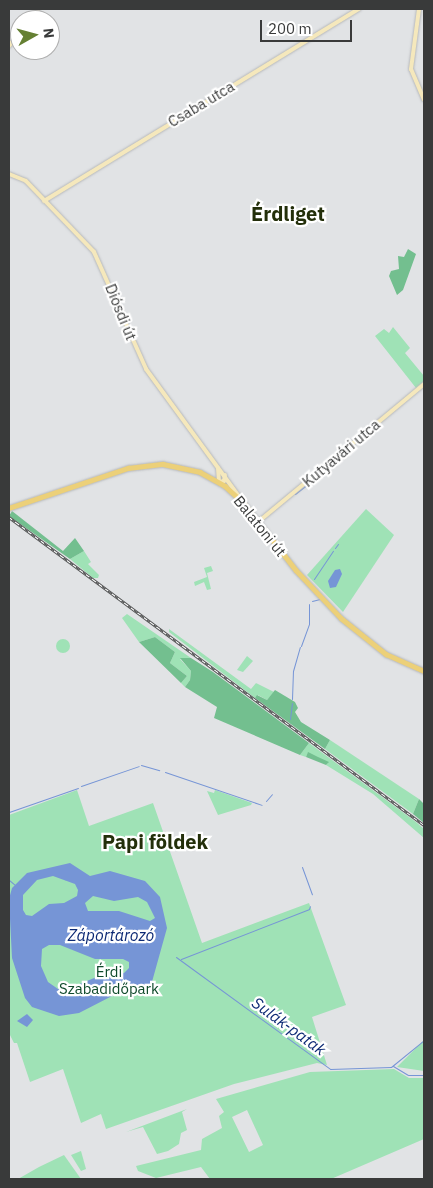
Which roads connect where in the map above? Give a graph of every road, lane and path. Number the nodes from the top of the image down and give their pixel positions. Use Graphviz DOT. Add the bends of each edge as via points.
graph roads {
  1 [pos="359,9"];
  2 [pos="419,9"];
  3 [pos="424,98"];
  4 [pos="9,174"];
  5 [pos="44,200"];
  6 [pos="424,384"];
  7 [pos="217,466"];
  8 [pos="225,475"];
  9 [pos="219,479"];
  10 [pos="243,502"];
  11 [pos="9,508"];
  12 [pos="258,522"];
  13 [pos="424,672"];
  1 -- 5 [label="street, Csaba utca"];
  2 -- 3 [label="street" via="411,69"];
  4 -- 5 [label="street, Diósdi út" via="23,179"];
  5 -- 7 [label="street, Diósdi út" via="94,252 146,369"];
  6 -- 12 [label="street, Kutyavári utca"];
  7 -- 8 [label="street, Diósdi út"];
  7 -- 9 [label="street, Diósdi út"];
  8 -- 9 [label="street" via="224,481"];
  8 -- 10 [label="street, Diósdi út"];
  9 -- 10 [label="main road, Balatoni út"];
  9 -- 11 [label="main road, Balatoni út" via="173,465 140,466 99,476"];
  10 -- 12 [label="main road, Balatoni út"];
  12 -- 13 [label="main road, Balatoni út" via="341,618 386,654"];
}
